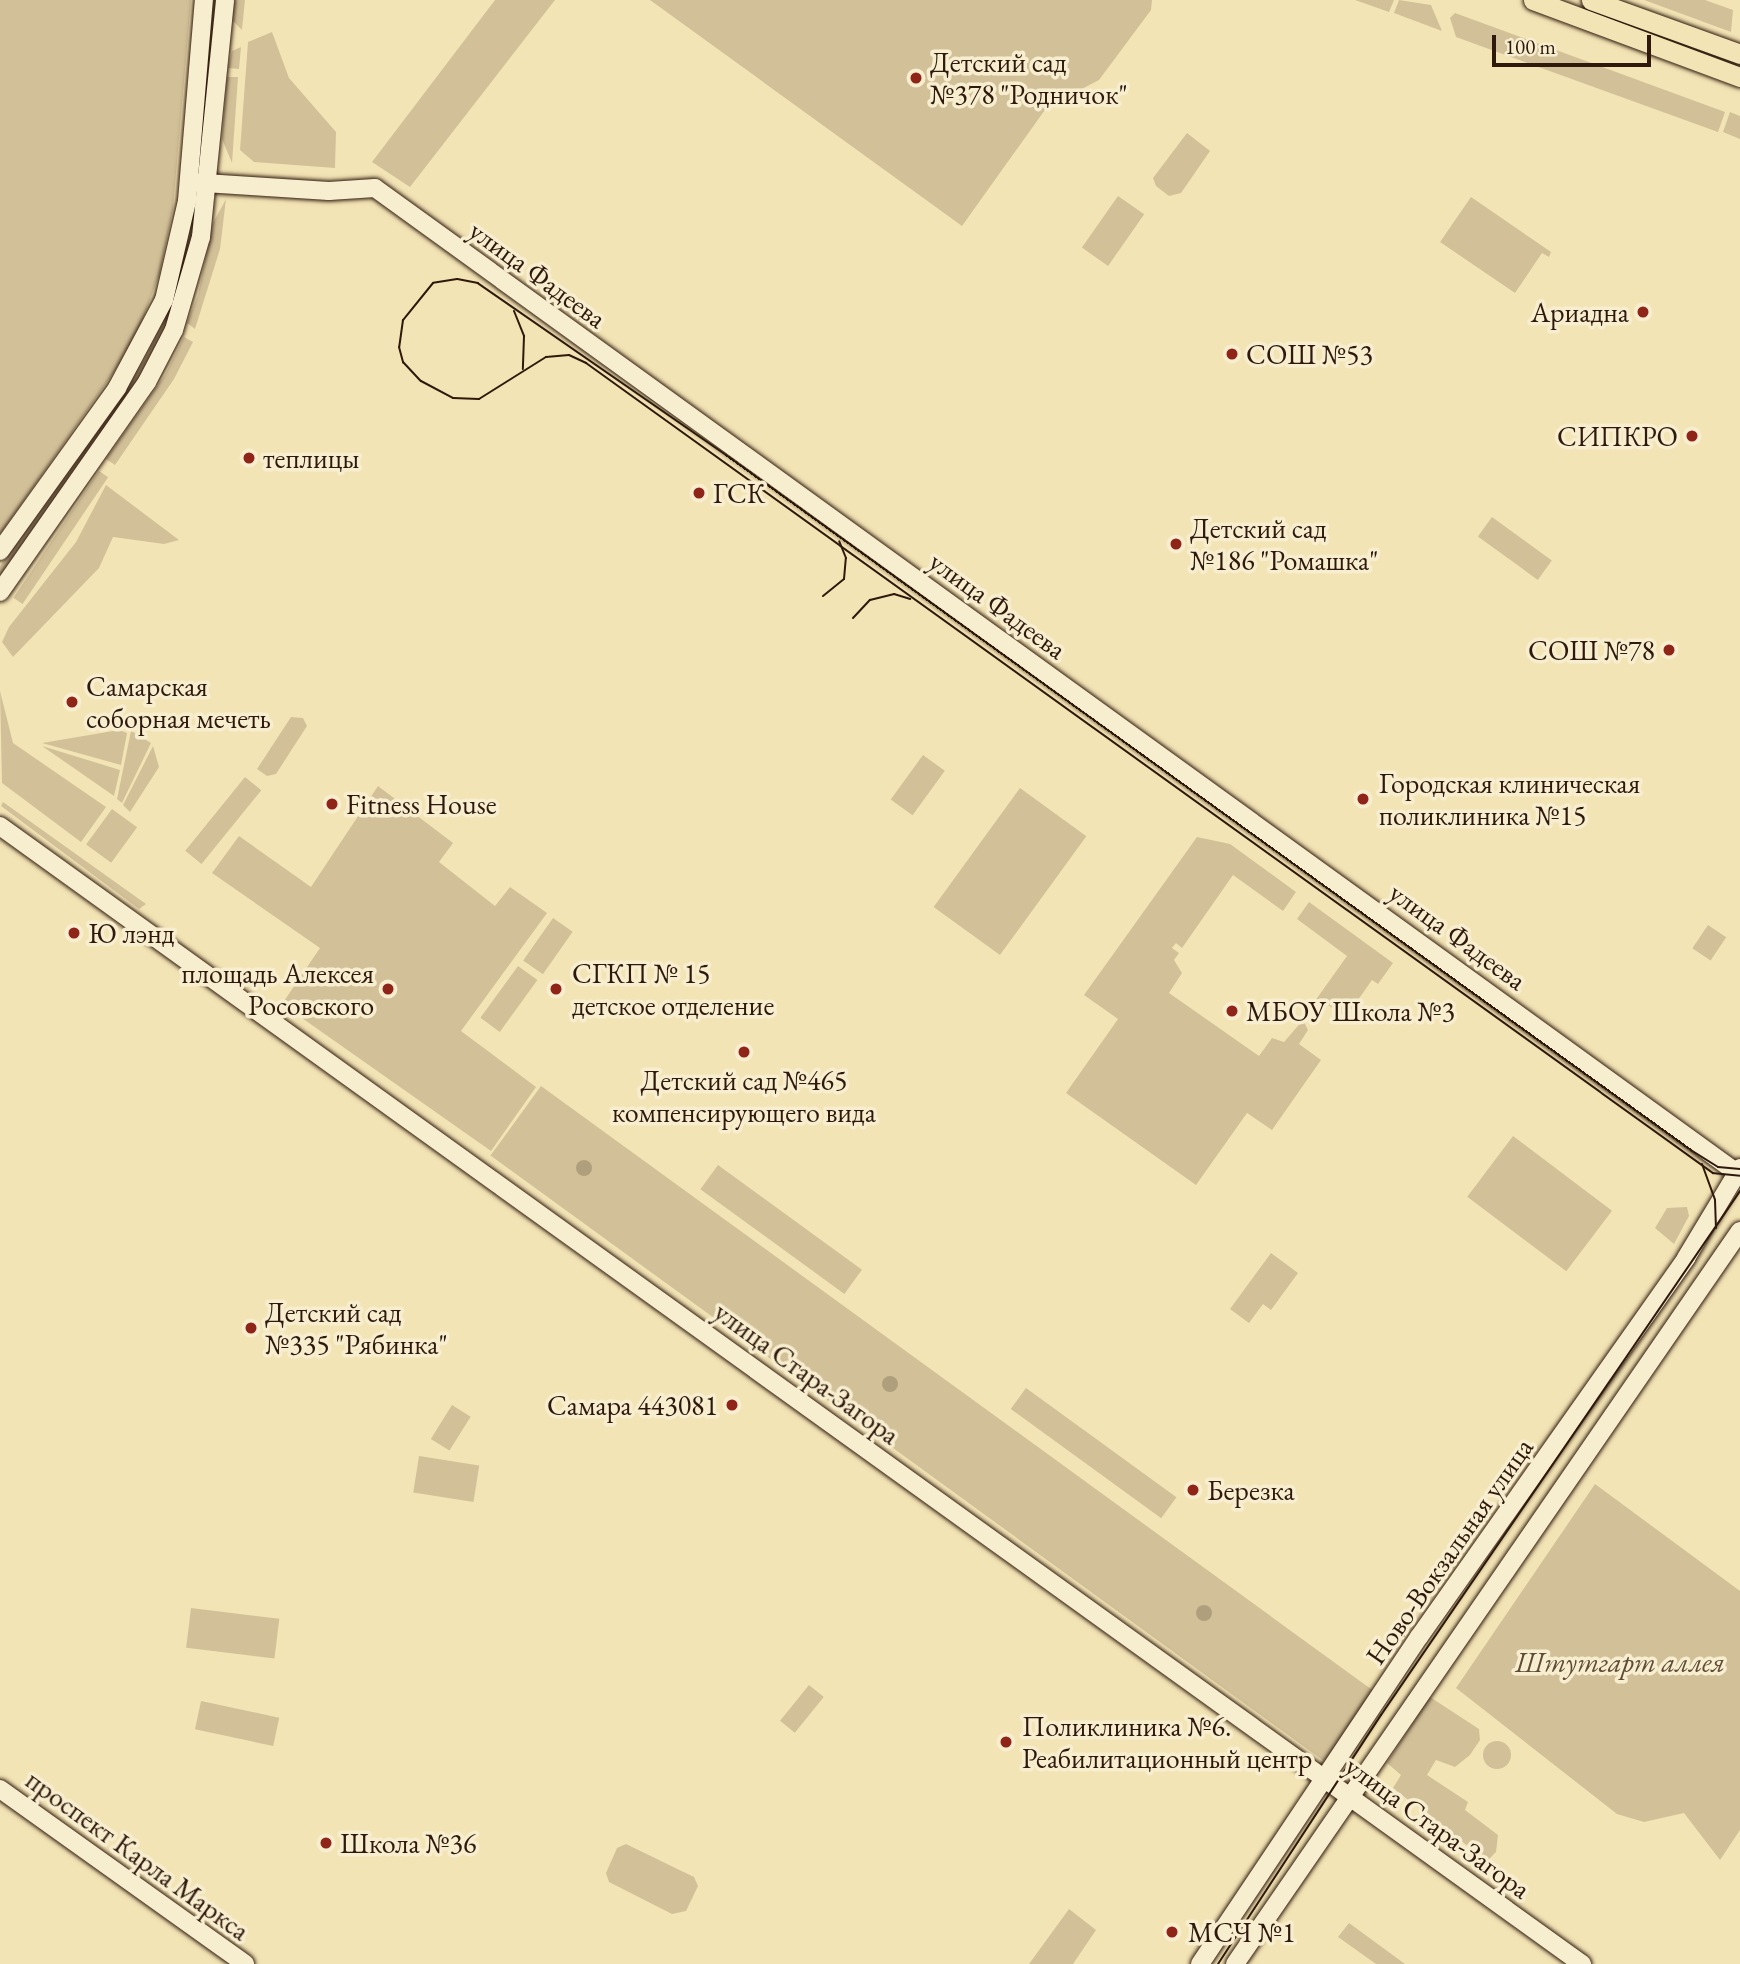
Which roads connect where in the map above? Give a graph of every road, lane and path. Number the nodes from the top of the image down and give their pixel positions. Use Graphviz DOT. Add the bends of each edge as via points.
graph roads {
  1 [pos="204,0"];
  2 [pos="225,0"];
  3 [pos="1533,0"];
  4 [pos="1558,0"];
  5 [pos="1591,0"];
  6 [pos="1740,54"];
  7 [pos="199,56"];
  8 [pos="220,58"];
  9 [pos="1740,66"];
  10 [pos="1740,77"];
  11 [pos="196,91"];
  12 [pos="217,94"];
  13 [pos="189,182"];
  14 [pos="209,183"];
  15 [pos="0,551"];
  16 [pos="0,592"];
  17 [pos="0,825"];
  18 [pos="1739,1172"];
  19 [pos="1740,1231"];
  20 [pos="1326,1778"];
  21 [pos="0,1789"];
  22 [pos="1350,1796"];
  23 [pos="245,1964"];
  24 [pos="1200,1964"];
  25 [pos="1235,1964"];
  26 [pos="1582,1964"];
  1 -- 7 [label="main road"];
  2 -- 8 [label="main road"];
  3 -- 10 [label="main road"];
  4 -- 9 [label="main road"];
  5 -- 6 [label="main road"];
  7 -- 8 [label="main road"];
  7 -- 11 [label="main road"];
  8 -- 12 [label="main road"];
  11 -- 12 [label="main road"];
  11 -- 13 [label="main road"];
  12 -- 14 [label="main road"];
  13 -- 14 [label="main road, улица Фадеева"];
  13 -- 15 [label="main road" via="175,262 146,341"];
  14 -- 16 [label="main road" via="196,264 174,330 147,382"];
  14 -- 18 [label="main road, улица Фадеева" via="329,191 374,188"];
  17 -- 20 [label="main road, улица Стара-Загора"];
  18 -- 20 [label="main road, Ново-Вокзальная улица" via="1686,1258 1419,1637"];
  19 -- 22 [label="main road, Ново-Вокзальная улица"];
  20 -- 22 [label="main road, улица Стара-Загора"];
  20 -- 24 [label="main road, Ново-Вокзальная улица"];
  21 -- 23 [label="main road, проспект Карла Маркса"];
  22 -- 25 [label="main road, Ново-Вокзальная улица"];
  22 -- 26 [label="main road, улица Стара-Загора"];
}
